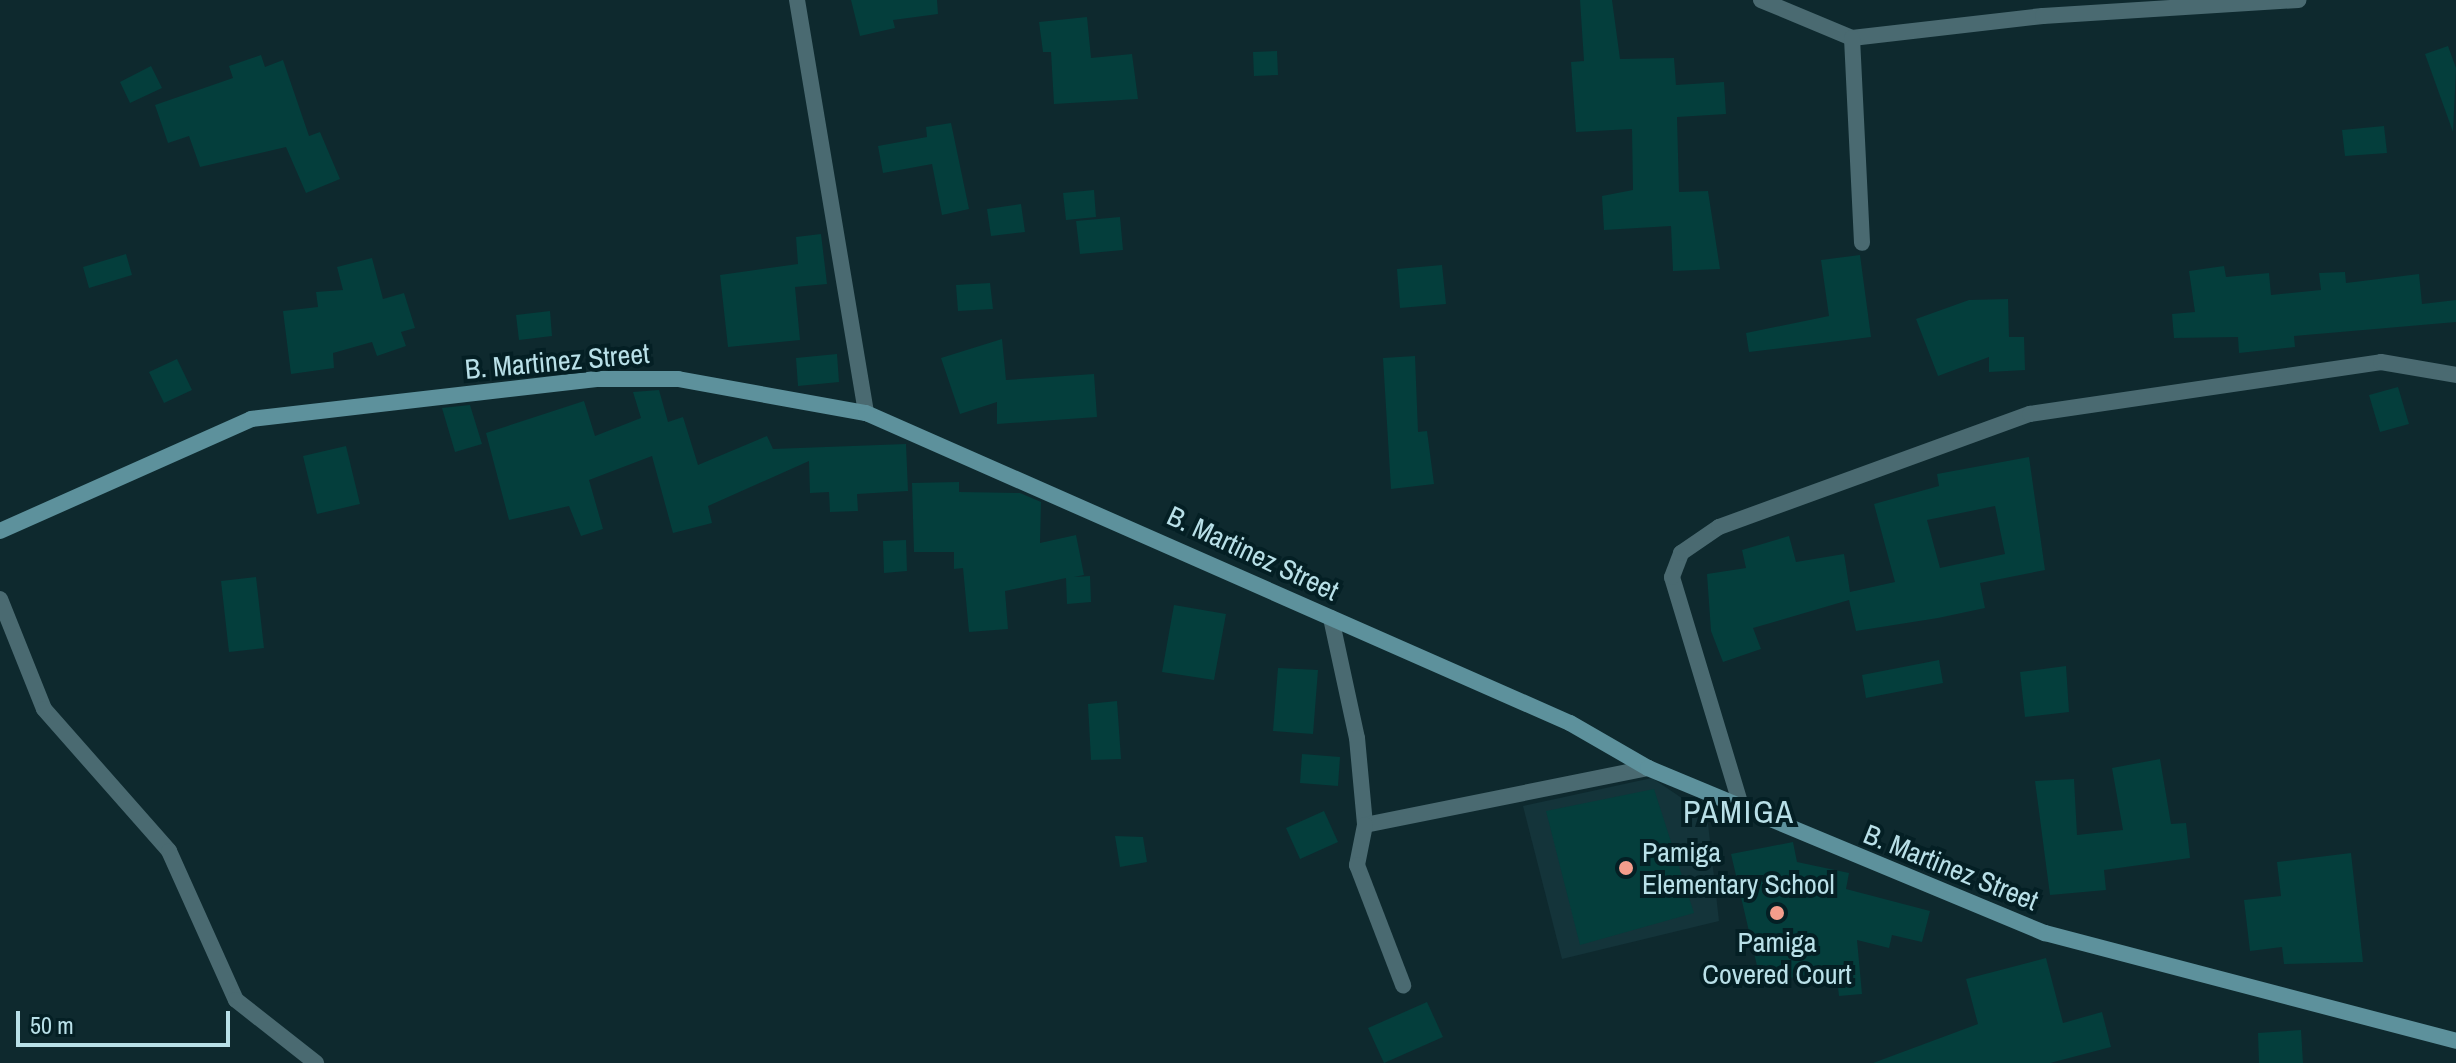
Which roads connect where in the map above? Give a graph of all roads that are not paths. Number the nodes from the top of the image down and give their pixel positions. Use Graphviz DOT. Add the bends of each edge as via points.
graph roads {
  1 [pos="797,0"];
  2 [pos="1761,0"];
  3 [pos="2298,0"];
  4 [pos="1852,38"];
  5 [pos="1862,243"];
  6 [pos="2456,364"];
  7 [pos="2436,366"];
  8 [pos="2456,375"];
  9 [pos="866,413"];
  10 [pos="0,531"];
  11 [pos="0,599"];
  12 [pos="1331,618"];
  13 [pos="1648,768"];
  14 [pos="1742,809"];
  15 [pos="1365,825"];
  16 [pos="1403,985"];
  17 [pos="2456,1041"];
  18 [pos="316,1063"];
  1 -- 9 [label="street"];
  2 -- 4 [label="street"];
  3 -- 4 [label="street" via="2043,16"];
  4 -- 5 [label="street"];
  6 -- 7 [label="street"];
  7 -- 8 [label="street"];
  7 -- 14 [label="street" via="2381,362 2030,414 1719,527 1681,553 1672,577"];
  9 -- 10 [label="street, B. Martinez Street" via="678,379 615,379 251,419"];
  9 -- 12 [label="street, B. Martinez Street"];
  11 -- 18 [label="street" via="44,709 169,851 236,1000"];
  12 -- 13 [label="street, B. Martinez Street" via="1570,723"];
  12 -- 15 [label="street" via="1357,738"];
  13 -- 14 [label="street, B. Martinez Street"];
  13 -- 15 [label="street"];
  14 -- 17 [label="street, B. Martinez Street" via="2045,933"];
  15 -- 16 [label="street" via="1357,865"];
}
